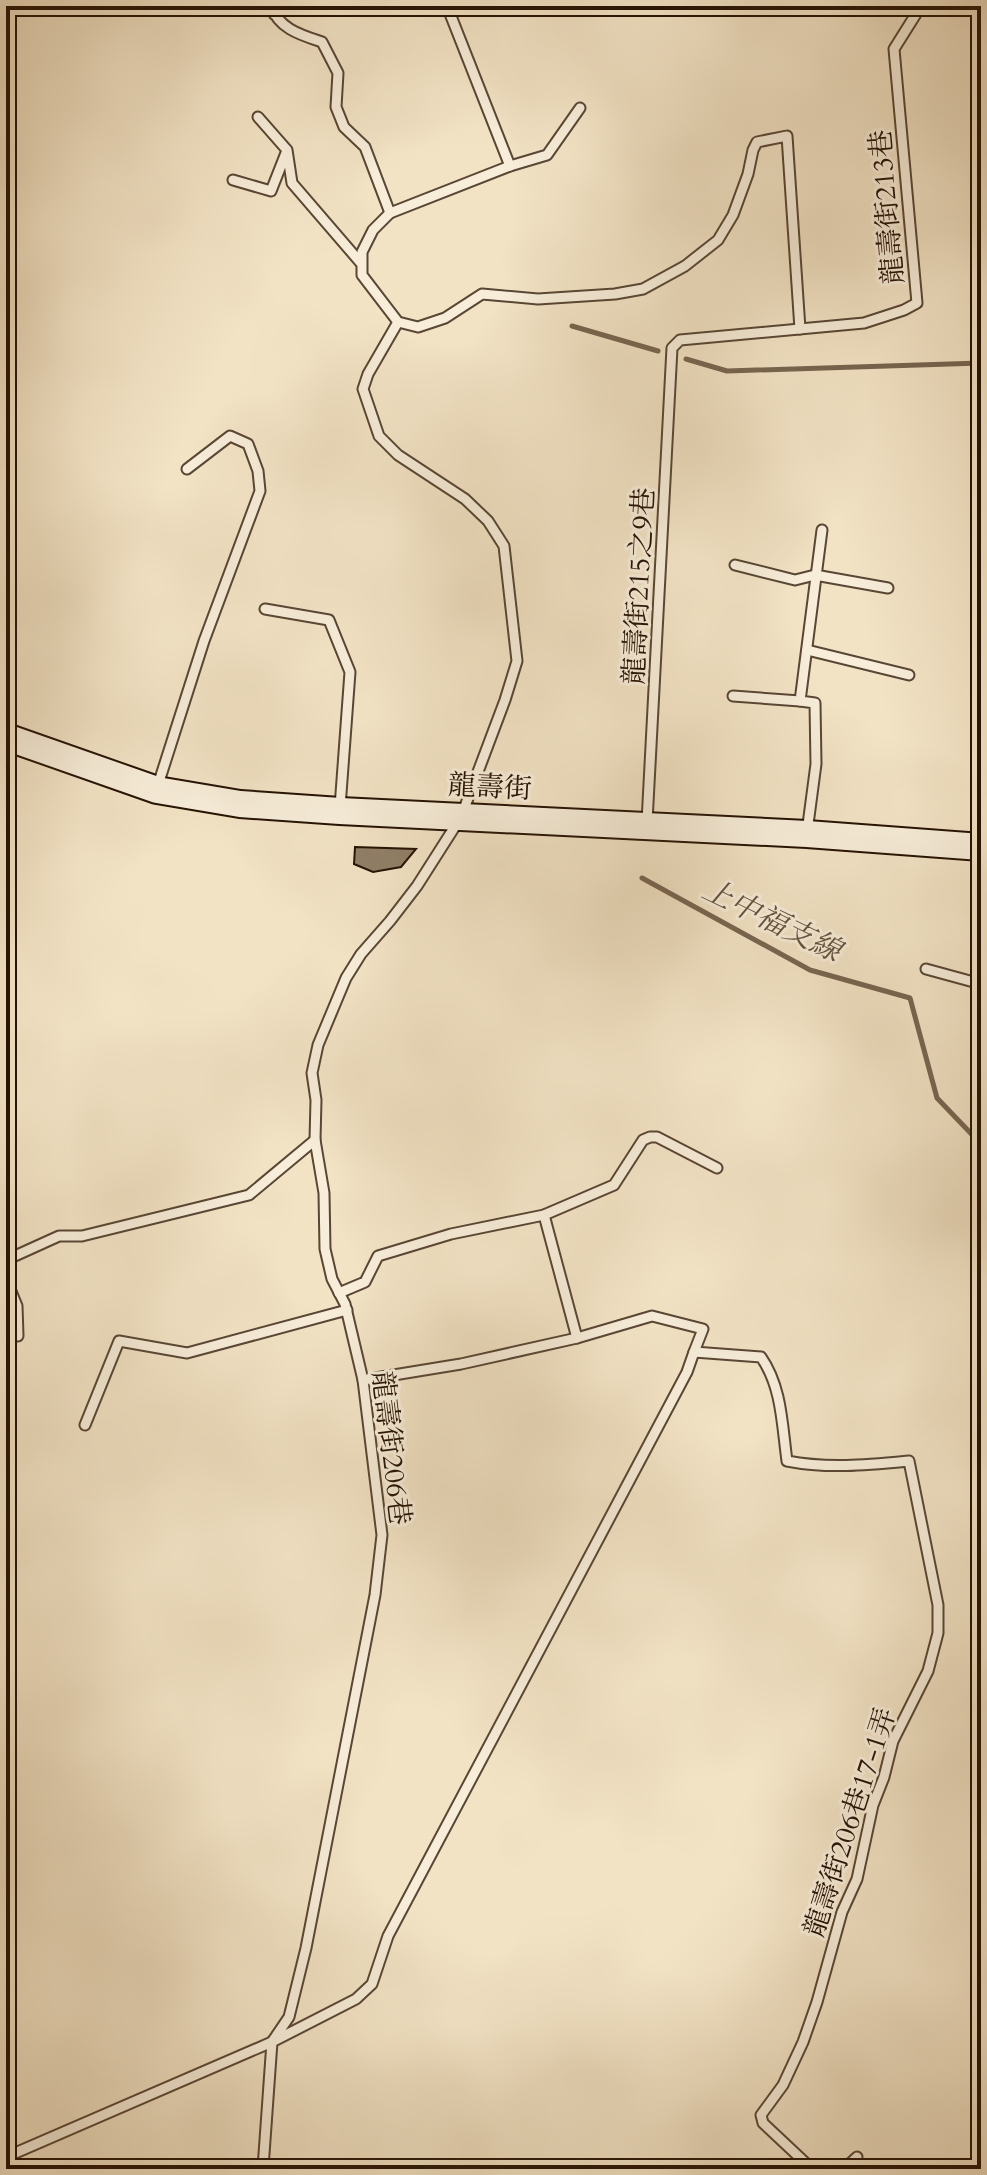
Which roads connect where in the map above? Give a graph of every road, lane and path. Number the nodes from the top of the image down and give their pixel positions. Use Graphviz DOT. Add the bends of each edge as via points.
graph roads {
  1 [pos="294,6"];
  2 [pos="447,6"];
  3 [pos="921,6"];
  4 [pos="272,10"];
  5 [pos="580,108"];
  6 [pos="258,117"];
  7 [pos="287,150"];
  8 [pos="510,166"];
  9 [pos="233,180"];
  10 [pos="390,213"];
  11 [pos="360,262"];
  12 [pos="398,322"];
  13 [pos="800,329"];
  14 [pos="672,348"];
  15 [pos="187,469"];
  16 [pos="822,530"];
  17 [pos="735,565"];
  18 [pos="815,575"];
  19 [pos="888,588"];
  20 [pos="265,609"];
  21 [pos="807,650"];
  22 [pos="909,675"];
  23 [pos="733,696"];
  24 [pos="800,701"];
  25 [pos="6,737"];
  26 [pos="157,790"];
  27 [pos="340,811"];
  28 [pos="461,817"];
  29 [pos="647,826"];
  30 [pos="807,834"];
  31 [pos="981,847"];
  32 [pos="926,969"];
  33 [pos="981,984"];
  34 [pos="315,1140"];
  35 [pos="717,1168"];
  36 [pos="544,1215"];
  37 [pos="6,1260"];
  38 [pos="6,1279"];
  39 [pos="339,1293"];
  40 [pos="347,1310"];
  41 [pos="18,1336"];
  42 [pos="577,1338"];
  43 [pos="694,1352"];
  44 [pos="363,1380"];
  45 [pos="85,1425"];
  46 [pos="272,2042"];
  47 [pos="6,2157"];
  48 [pos="857,2157"];
  49 [pos="263,2168"];
  50 [pos="812,2169"];
  51 [pos="844,2169"];
  1 -- 4 [label="lane"];
  2 -- 8 [label="lane"];
  3 -- 13 [label="lane, 龍壽街213巷" via="894,49 917,303 864,323"];
  4 -- 10 [label="lane" via="291,32 322,42 338,73 336,107 344,127 365,147"];
  5 -- 8 [label="lane" via="547,155"];
  6 -- 7 [label="lane"];
  7 -- 9 [label="lane" via="271,191"];
  7 -- 11 [label="lane" via="292,183"];
  8 -- 10 [label="lane"];
  10 -- 11 [label="lane" via="373,230"];
  11 -- 12 [label="lane" via="362,275"];
  12 -- 13 [label="lane" via="418,327 445,318 482,294 538,299 643,289 718,240 733,215 757,142 787,136"];
  12 -- 28 [label="lane" via="363,389 379,436 488,521 504,546 512,603 517,661"];
  13 -- 14 [label="lane, 龍壽街213巷" via="680,340"];
  14 -- 29 [label="lane, 龍壽街215之9巷"];
  15 -- 26 [label="lane" via="230,436 248,444 260,491 204,641"];
  16 -- 18 [label="lane"];
  17 -- 18 [label="lane" via="795,580"];
  18 -- 19 [label="lane"];
  18 -- 21 [label="lane"];
  20 -- 27 [label="lane" via="329,620 350,672"];
  21 -- 22 [label="lane"];
  21 -- 24 [label="lane"];
  23 -- 24 [label="lane"];
  24 -- 30 [label="lane" via="815,703 816,764"];
  25 -- 26 [label="street, 龍壽街"];
  26 -- 27 [label="street, 龍壽街" via="240,804"];
  27 -- 28 [label="street, 龍壽街"];
  28 -- 29 [label="street, 龍壽街"];
  28 -- 34 [label="lane, 龍壽街206巷" via="417,886 346,978 312,1073"];
  29 -- 30 [label="street, 龍壽街"];
  30 -- 31 [label="street, 龍壽街"];
  32 -- 33 [label="lane"];
  34 -- 37 [label="lane" via="249,1195 82,1236 59,1236"];
  34 -- 39 [label="lane, 龍壽街206巷" via="324,1193 325,1249"];
  35 -- 36 [label="lane" via="650,1137 614,1185"];
  36 -- 39 [label="lane" via="378,1256 365,1282"];
  36 -- 42 [label="lane"];
  38 -- 41 [label="lane" via="17,1306"];
  39 -- 40 [label="lane, 龍壽街206巷"];
  40 -- 44 [label="lane, 龍壽街206巷"];
  40 -- 45 [label="lane" via="187,1353 119,1341"];
  42 -- 43 [label="lane" via="652,1316 703,1329"];
  42 -- 44 [label="lane"];
  43 -- 46 [label="lane" via="388,1936 372,1984 356,1999"];
  43 -- 50 [label="lane, 龍壽街206巷17-1弄" via="761,1357 779,1396 787,1461 839,1466 909,1461 938,1605 938,1633 928,1671 893,1741 857,1879 842,1912 817,2002 783,2085 761,2115 763,2123"];
  44 -- 46 [label="lane, 龍壽街206巷" via="382,1535 375,1595 306,1948 289,2017"];
  46 -- 47 [label="lane"];
  46 -- 49 [label="lane, 龍壽街206巷"];
  48 -- 51 [label="lane"];
}
